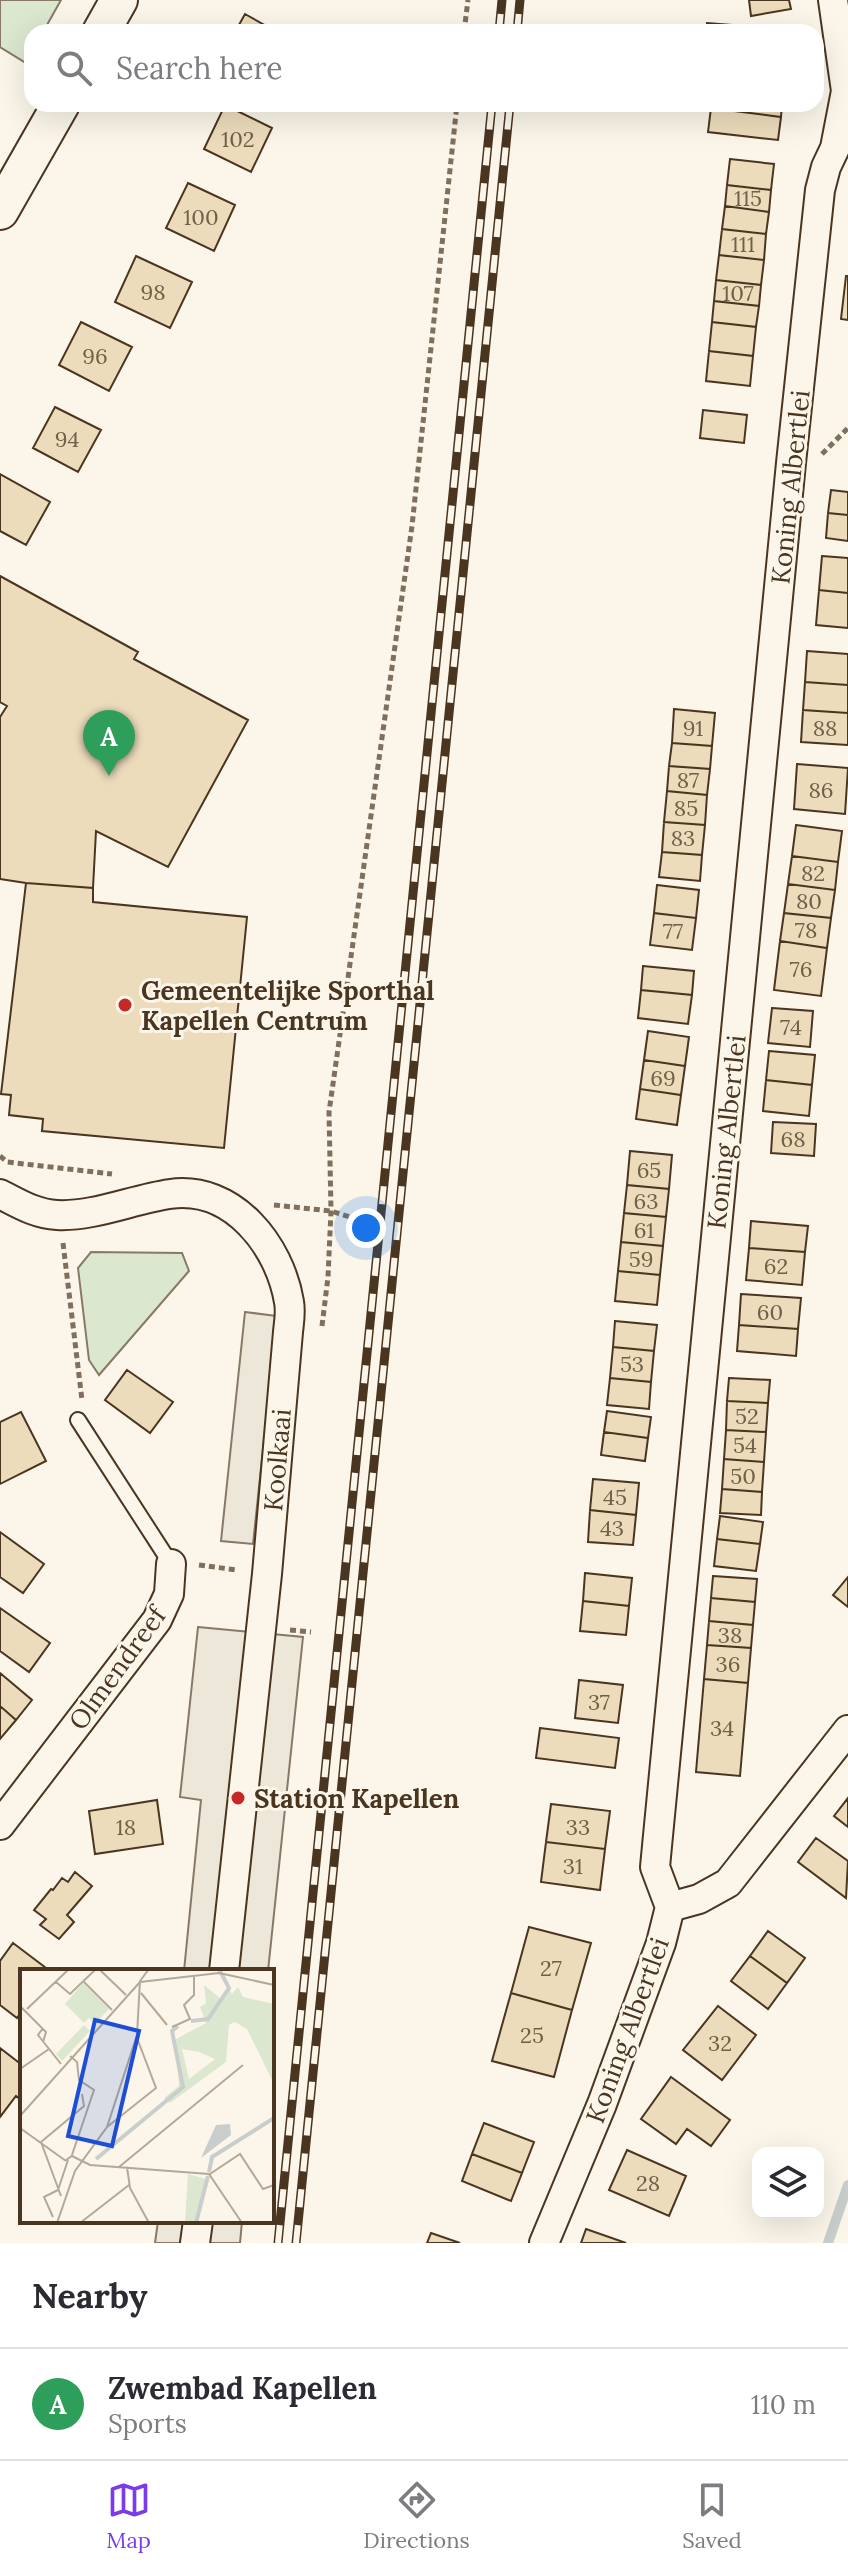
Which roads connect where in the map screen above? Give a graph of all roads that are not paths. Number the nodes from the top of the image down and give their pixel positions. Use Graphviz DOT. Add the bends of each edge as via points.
graph roads {
  1 [pos="119,0"];
  2 [pos="833,0"];
  3 [pos="106,24"];
  4 [pos="56,112"];
  5 [pos="842,150"];
  6 [pos="0,211"];
  7 [pos="0,1194"];
  8 [pos="78,1420"];
  9 [pos="171,1564"];
  10 [pos="848,1730"];
  11 [pos="0,1825"];
  12 [pos="670,1907"];
  13 [pos="224,1969"];
  14 [pos="198,2223"];
  15 [pos="195,2243"];
  16 [pos="544,2243"];
  1 -- 3 [label="street"];
  2 -- 5 [label="street, Koning Albertlei" via="846,91"];
  4 -- 6 [label="street"];
  5 -- 12 [label="street, Koning Albertlei" via="826,167 820,190 791,463 658,1830 655,1867"];
  7 -- 13 [label="street, Koolkaai" via="40,1213 59,1215 174,1193 207,1196 237,1211 258,1232 275,1260 290,1305"];
  8 -- 9 [label="lane"];
  9 -- 11 [label="street, Olmendreef" via="169,1594 157,1620"];
  10 -- 12 [label="street" via="728,1883"];
  12 -- 16 [label="street, Koning Albertlei" via="602,2104"];
  14 -- 15 [label="street"];
}
